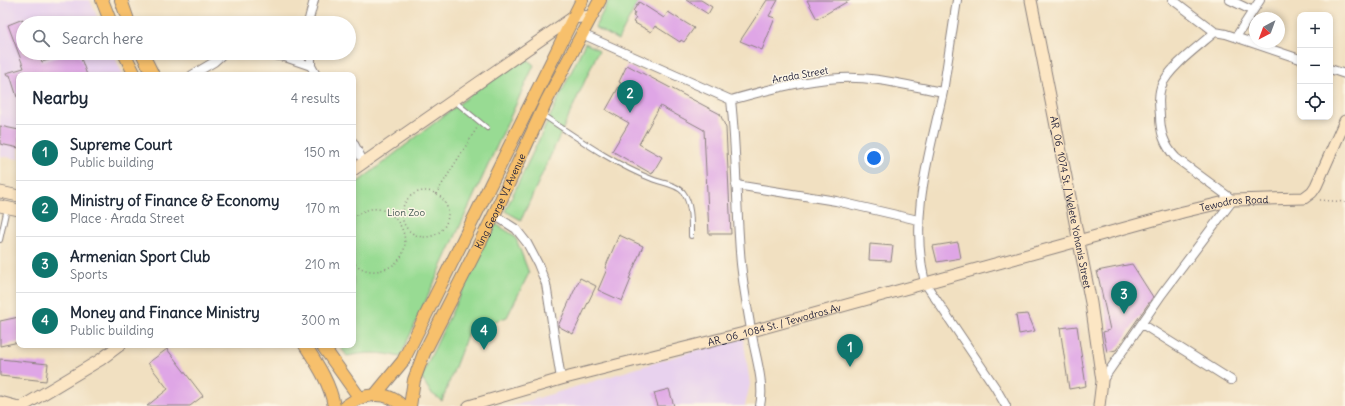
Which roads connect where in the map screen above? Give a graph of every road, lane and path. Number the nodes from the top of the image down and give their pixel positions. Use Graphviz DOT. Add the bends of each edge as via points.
graph roads {
  1 [pos="102,0"];
  2 [pos="120,0"];
  3 [pos="314,0"];
  4 [pos="582,0"];
  5 [pos="600,0"];
  6 [pos="957,0"];
  7 [pos="1031,0"];
  8 [pos="1173,0"];
  9 [pos="1230,0"];
  10 [pos="1260,0"];
  11 [pos="1253,11"];
  12 [pos="108,16"];
  13 [pos="126,16"];
  14 [pos="310,16"];
  15 [pos="592,16"];
  16 [pos="572,18"];
  17 [pos="1215,32"];
  18 [pos="582,34"];
  19 [pos="1236,37"];
  20 [pos="1297,58"];
  21 [pos="128,60"];
  22 [pos="146,60"];
  23 [pos="216,60"];
  24 [pos="292,60"];
  25 [pos="311,60"];
  26 [pos="311,66"];
  27 [pos="1333,70"];
  28 [pos="134,72"];
  29 [pos="152,72"];
  30 [pos="201,72"];
  31 [pos="314,72"];
  32 [pos="1345,74"];
  33 [pos="943,92"];
  34 [pos="731,100"];
  35 [pos="458,104"];
  36 [pos="529,107"];
  37 [pos="541,114"];
  38 [pos="1345,121"];
  39 [pos="480,122"];
  40 [pos="487,128"];
  41 [pos="356,148"];
  42 [pos="364,163"];
  43 [pos="356,168"];
  44 [pos="496,176"];
  45 [pos="510,180"];
  46 [pos="736,184"];
  47 [pos="0,192"];
  48 [pos="436,194"];
  49 [pos="16,195"];
  50 [pos="1304,198"];
  51 [pos="1233,200"];
  52 [pos="1345,202"];
  53 [pos="4,207"];
  54 [pos="16,209"];
  55 [pos="494,215"];
  56 [pos="356,216"];
  57 [pos="918,220"];
  58 [pos="402,226"];
  59 [pos="406,226"];
  60 [pos="692,236"];
  61 [pos="0,240"];
  62 [pos="1079,241"];
  63 [pos="356,264"];
  64 [pos="925,283"];
  65 [pos="1142,324"];
  66 [pos="752,331"];
  67 [pos="116,348"];
  68 [pos="307,348"];
  69 [pos="324,348"];
  70 [pos="561,379"];
  71 [pos="1232,380"];
  72 [pos="1102,381"];
  73 [pos="375,395"];
  74 [pos="359,398"];
  75 [pos="0,402"];
  76 [pos="15,406"];
  77 [pos="23,406"];
  78 [pos="334,406"];
  79 [pos="346,406"];
  80 [pos="402,406"];
  81 [pos="410,406"];
  82 [pos="469,406"];
  83 [pos="760,406"];
  84 [pos="1006,406"];
  85 [pos="1099,406"];
  1 -- 12 [label="main road"];
  2 -- 13 [label="main road"];
  3 -- 14 [label="street"];
  4 -- 16 [label="main road, King George VI Avenue"];
  5 -- 15 [label="main road, King George VI Avenue"];
  6 -- 33 [label="street"];
  7 -- 62 [label="street, AR_06_1074 St. / Welete Yohanis Street"];
  8 -- 17 [label="street"];
  9 -- 11 [label="street"];
  10 -- 11 [label="street"];
  11 -- 19 [label="street"];
  15 -- 16 [label="street"];
  15 -- 18 [label="main road, King George VI Avenue"];
  16 -- 36 [label="main road, King George VI Avenue"];
  16 -- 42 [label="street"];
  17 -- 19 [label="street"];
  17 -- 51 [label="street" via="1164,80 1160,89 1160,123 1163,138 1176,158"];
  18 -- 34 [label="street"];
  18 -- 37 [label="main road, King George VI Avenue"];
  19 -- 20 [label="street"];
  21 -- 28 [label="main road"];
  22 -- 29 [label="main road"];
  23 -- 30 [label="street"];
  24 -- 26 [label="street"];
  25 -- 26 [label="street"];
  26 -- 31 [label="street"];
  27 -- 32 [label="street"];
  33 -- 34 [label="street, Arada Street" via="887,81 840,78 754,93"];
  33 -- 57 [label="street" via="921,194"];
  34 -- 46 [label="street" via="736,146"];
  35 -- 39 [label="lane"];
  36 -- 37 [label="lane"];
  36 -- 44 [label="main road, King George VI Avenue"];
  37 -- 45 [label="main road, King George VI Avenue"];
  37 -- 60 [label="lane" via="583,142 623,164 651,179 679,189 686,196 690,207"];
  38 -- 50 [label="street" via="1316,186"];
  39 -- 40 [label="lane"];
  39 -- 48 [label="path"];
  41 -- 42 [label="street"];
  42 -- 43 [label="street"];
  44 -- 45 [label="main road"];
  44 -- 73 [label="main road, King George VI Avenue" via="403,361"];
  45 -- 55 [label="main road, King George VI Avenue"];
  46 -- 57 [label="street" via="836,201"];
  46 -- 66 [label="street" via="741,265"];
  47 -- 49 [label="street"];
  48 -- 59 [label="path" via="422,191 409,197 402,216"];
  48 -- 59 [label="path" via="447,209 447,221 443,228 437,233 422,236 415,234"];
  50 -- 51 [label="street, Tewodros Road"];
  50 -- 52 [label="path"];
  51 -- 62 [label="street, Tewodros Road"];
  51 -- 65 [label="street"];
  53 -- 54 [label="street"];
  53 -- 61 [label="lane"];
  55 -- 70 [label="street" via="516,229 538,264 546,284"];
  55 -- 81 [label="main road, King George VI Avenue" via="419,366"];
  56 -- 58 [label="path" via="367,210 378,209 396,218"];
  57 -- 64 [label="street" via="921,266"];
  58 -- 59 [label="path"];
  58 -- 63 [label="path" via="405,246 402,256 395,264 376,271 366,270"];
  62 -- 64 [label="street, AR_06_1084 St. / Tewodros Av"];
  62 -- 72 [label="street, AR_06_1074 St. / Welete Yohanis Street" via="1094,318"];
  64 -- 66 [label="street, AR_06_1084 St. / Tewodros Av"];
  64 -- 84 [label="street"];
  65 -- 71 [label="street"];
  65 -- 72 [label="street"];
  66 -- 70 [label="street, AR_06_1084 St. / Tewodros Av"];
  66 -- 83 [label="street" via="759,370"];
  67 -- 77 [label="street"];
  68 -- 78 [label="main road" via="324,376"];
  69 -- 74 [label="main road"];
  70 -- 82 [label="street, AR_06_1084 St. / Tewodros Av"];
  72 -- 85 [label="street, AR_06_1074 St. / Welete Yohanis Street"];
  73 -- 74 [label="main road"];
  73 -- 80 [label="main road" via="388,397"];
  74 -- 79 [label="main road"];
  75 -- 76 [label="street"];
}
